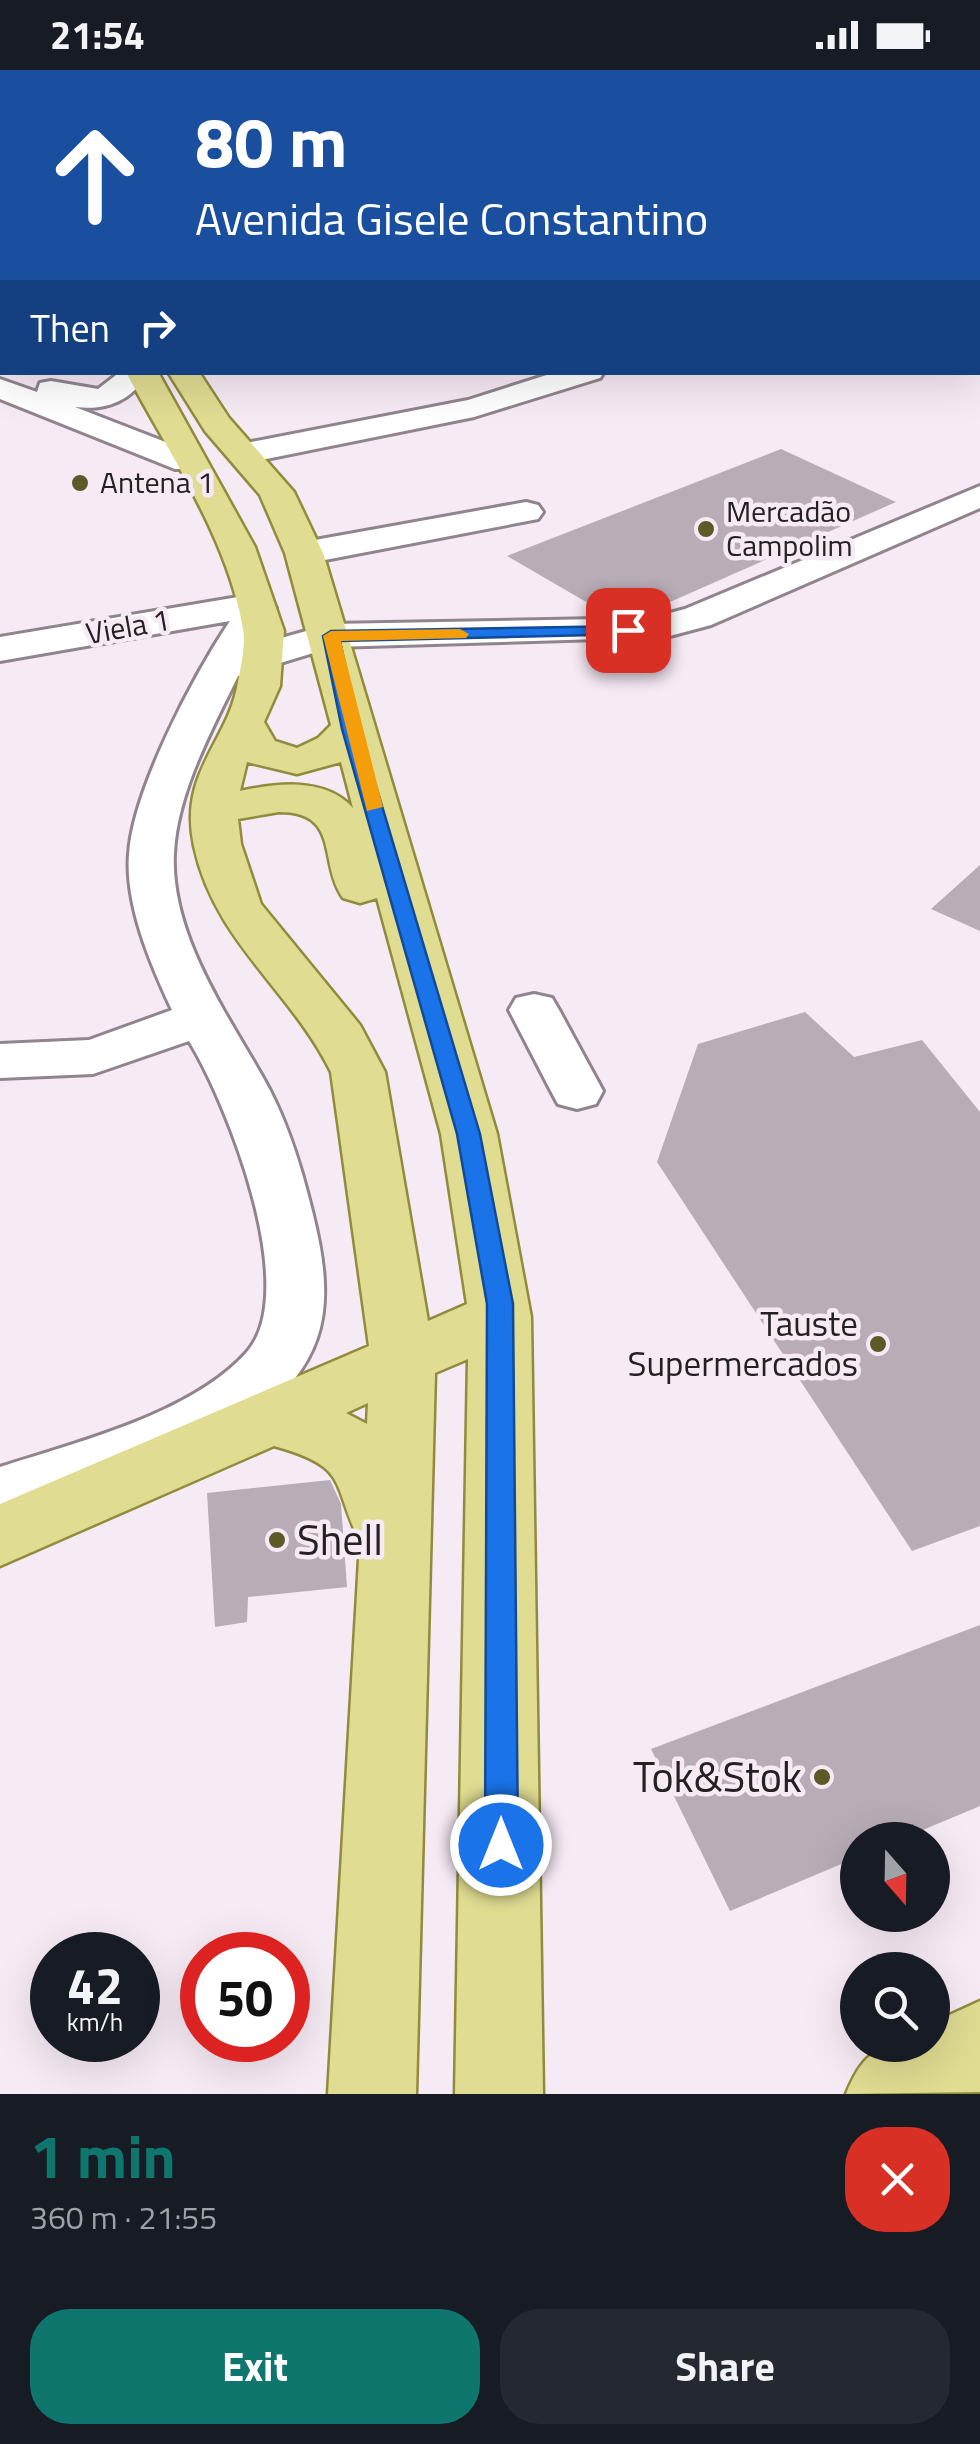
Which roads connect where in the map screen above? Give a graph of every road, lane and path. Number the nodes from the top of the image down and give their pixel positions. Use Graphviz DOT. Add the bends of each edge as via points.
graph roads {
  1 [pos="10,375"];
  2 [pos="185,375"];
  3 [pos="520,375"];
  4 [pos="576,375"];
  5 [pos="146,382"];
  6 [pos="0,388"];
  7 [pos="422,410"];
  8 [pos="111,431"];
  9 [pos="237,444"];
  10 [pos="186,462"];
  11 [pos="980,496"];
  12 [pos="526,512"];
  13 [pos="352,521"];
  14 [pos="316,550"];
  15 [pos="250,634"];
  16 [pos="331,636"];
  17 [pos="0,649"];
  18 [pos="243,722"];
  19 [pos="350,729"];
  20 [pos="212,812"];
  21 [pos="152,831"];
  22 [pos="534,1010"];
  23 [pos="201,1018"];
  24 [pos="0,1061"];
  25 [pos="577,1091"];
  26 [pos="470,1140"];
  27 [pos="500,1318"];
  28 [pos="403,1362"];
  29 [pos="269,1418"];
  30 [pos="0,1496"];
  31 [pos="0,1536"];
  32 [pos="394,1564"];
  33 [pos="980,2044"];
  34 [pos="372,2094"];
  35 [pos="499,2094"];
  36 [pos="890,2094"];
  1 -- 5 [label="street" via="90,399"];
  2 -- 9 [label="main road"];
  3 -- 7 [label="street"];
  4 -- 7 [label="street"];
  5 -- 8 [label="street"];
  5 -- 9 [label="main road"];
  5 -- 10 [label="main road"];
  6 -- 8 [label="street"];
  7 -- 9 [label="street"];
  8 -- 10 [label="street"];
  9 -- 14 [label="main road"];
  10 -- 15 [label="main road" via="236,547"];
  11 -- 16 [label="street, Viela 1" via="698,617 652,629"];
  12 -- 14 [label="street"];
  13 -- 14 [label="street"];
  14 -- 16 [label="main road"];
  15 -- 16 [label="street, Viela 1"];
  15 -- 17 [label="street, Viela 1"];
  15 -- 18 [label="main road" via="258,686"];
  15 -- 21 [label="street"];
  16 -- 19 [label="main road"];
  18 -- 19 [label="main road" via="257,749 302,760 326,756"];
  18 -- 20 [label="main road"];
  19 -- 26 [label="main road"];
  20 -- 21 [label="street"];
  20 -- 26 [label="main road" via="291,798 310,800 339,820 412,1053"];
  20 -- 28 [label="main road" via="237,907 341,1038 358,1072"];
  21 -- 23 [label="street" via="153,890"];
  22 -- 25 [label="street"];
  23 -- 24 [label="street" via="92,1057"];
  23 -- 30 [label="street" via="243,1088 280,1188 294,1272 286,1337 271,1368 216,1412"];
  26 -- 27 [label="main road"];
  27 -- 28 [label="main road"];
  27 -- 35 [label="main road"];
  28 -- 29 [label="main road"];
  28 -- 32 [label="main road"];
  29 -- 31 [label="main road"];
  29 -- 32 [label="main road" via="343,1438 356,1449 379,1488"];
  32 -- 34 [label="main road"];
  33 -- 36 [label="main road"];
}
